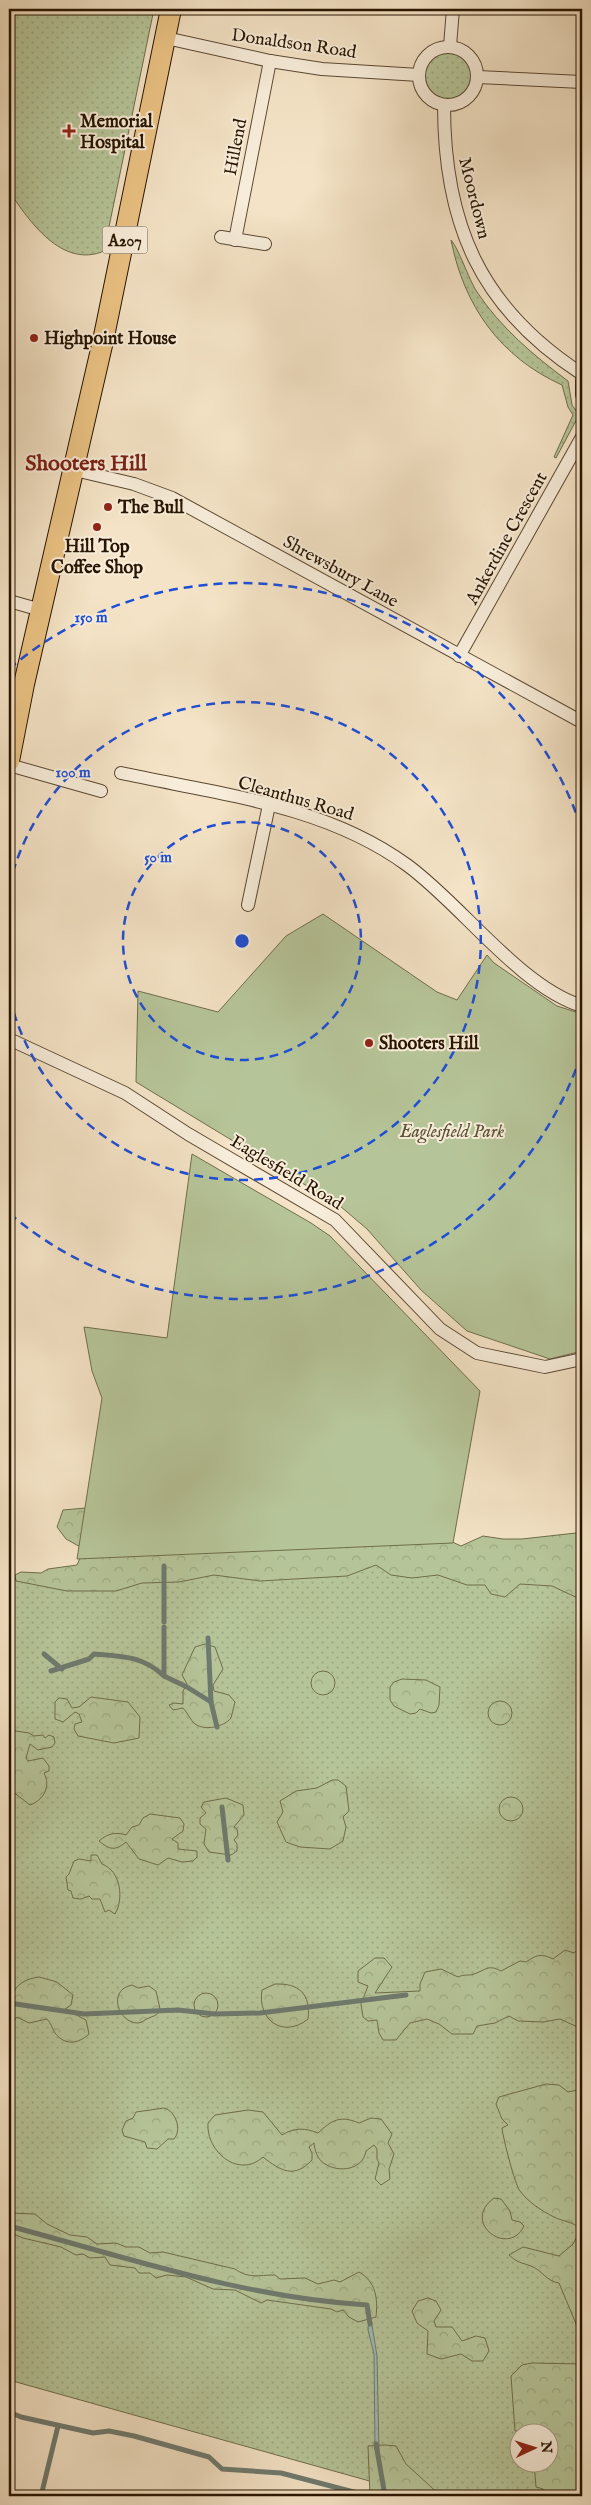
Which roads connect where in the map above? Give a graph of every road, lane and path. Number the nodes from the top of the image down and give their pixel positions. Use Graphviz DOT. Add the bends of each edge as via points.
graph roads {
  1 [pos="171,9"];
  2 [pos="453,9"];
  3 [pos="166,38"];
  4 [pos="450,46"];
  5 [pos="270,61"];
  6 [pos="419,75"];
  7 [pos="478,77"];
  8 [pos="582,82"];
  9 [pos="444,105"];
  10 [pos="221,238"];
  11 [pos="235,240"];
  12 [pos="265,244"];
  13 [pos="582,374"];
  14 [pos="582,380"];
  15 [pos="582,395"];
  16 [pos="582,436"];
  17 [pos="75,470"];
  18 [pos="9,601"];
  19 [pos="42,610"];
  20 [pos="460,656"];
  21 [pos="582,722"];
  22 [pos="9,763"];
  23 [pos="122,773"];
  24 [pos="102,791"];
  25 [pos="269,805"];
  26 [pos="248,904"];
  27 [pos="582,1006"];
  28 [pos="9,1039"];
  29 [pos="582,1360"];
  1 -- 3 [label="main road, A207"];
  2 -- 4 [label="street"];
  3 -- 5 [label="street, Donaldson Road"];
  3 -- 17 [label="main road, A207"];
  4 -- 6 [label="street" via="432,51 421,66"];
  4 -- 7 [label="street" via="470,56"];
  5 -- 6 [label="street, Donaldson Road" via="322,69"];
  5 -- 11 [label="street, Hillend"];
  6 -- 9 [label="street" via="423,91"];
  7 -- 8 [label="street"];
  7 -- 9 [label="street" via="470,95 463,101"];
  9 -- 13 [label="street, Moordown" via="444,144 450,184 471,253 490,288 510,314 540,343"];
  10 -- 11 [label="street"];
  11 -- 12 [label="street"];
  14 -- 15 [label="street"];
  16 -- 20 [label="street, Ankerdine Crescent"];
  17 -- 19 [label="main road, A207"];
  17 -- 20 [label="street, Shrewsbury Lane" via="134,484 172,498"];
  18 -- 19 [label="street"];
  19 -- 22 [label="main road, A207"];
  20 -- 21 [label="street, Shrewsbury Lane"];
  22 -- 24 [label="street"];
  23 -- 25 [label="street, Cleanthus Road"];
  25 -- 26 [label="street"];
  25 -- 27 [label="street, Cleanthus Road" via="334,824 392,855 434,886 534,979 564,1000"];
  28 -- 29 [label="street, Eaglesfield Road" via="125,1093 335,1220 440,1329 459,1343 477,1353 545,1367"];
}
